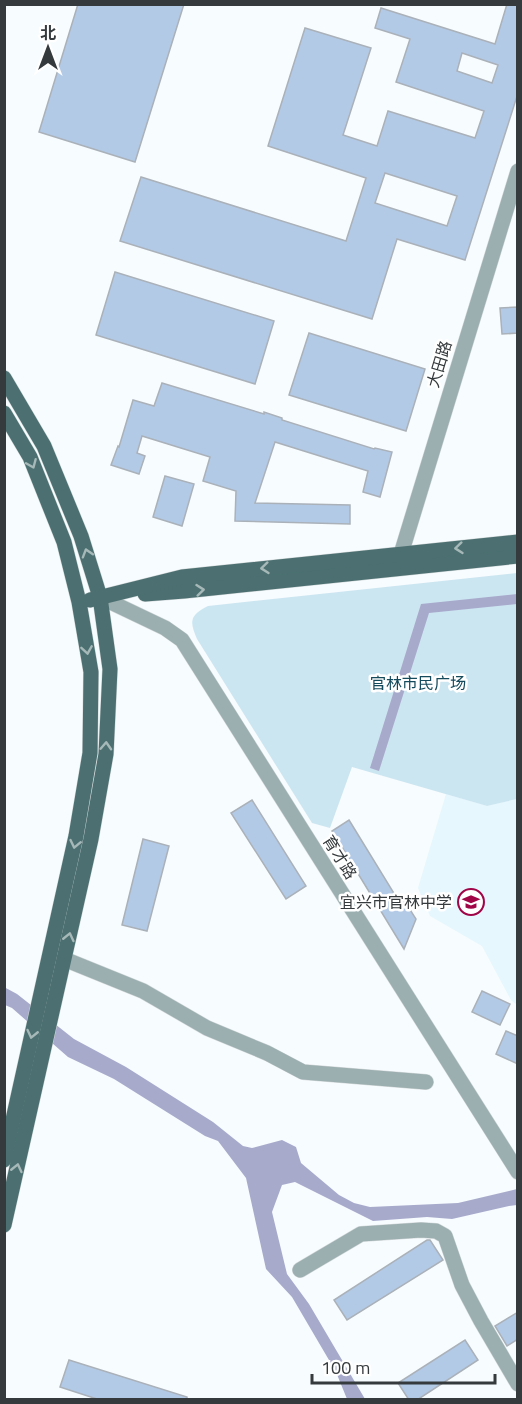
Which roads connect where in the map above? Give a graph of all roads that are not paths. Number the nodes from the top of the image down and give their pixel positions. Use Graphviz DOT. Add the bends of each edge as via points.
graph roads {
  1 [pos="518,171"];
  2 [pos="4,378"];
  3 [pos="4,413"];
  4 [pos="518,542"];
  5 [pos="518,556"];
  6 [pos="401,561"];
  7 [pos="100,597"];
  8 [pos="80,602"];
  9 [pos="64,959"];
  10 [pos="426,1082"];
  11 [pos="4,1160"];
  12 [pos="518,1172"];
  13 [pos="4,1225"];
  14 [pos="300,1270"];
  15 [pos="518,1384"];
  1 -- 6 [label="street, 大田路"];
  7 -- 2 [label="main road, one-way" via="81,536 44,446"];
  3 -- 8 [label="main road, one-way" via="30,458 64,542"];
  4 -- 6 [label="main road, one-way"];
  5 -- 6 [label="main road"];
  6 -- 7 [label="main road" via="182,577"];
  7 -- 8 [label="main road"];
  9 -- 7 [label="main road, one-way" via="106,754 110,669"];
  7 -- 12 [label="street, 育才路" via="182,640"];
  8 -- 11 [label="main road, one-way" via="91,672 90,753 76,836"];
  9 -- 10 [label="street" via="143,991 207,1028 303,1072"];
  13 -- 9 [label="main road, one-way"];
  14 -- 15 [label="street" via="361,1234 436,1231 445,1236 462,1285"];
}
